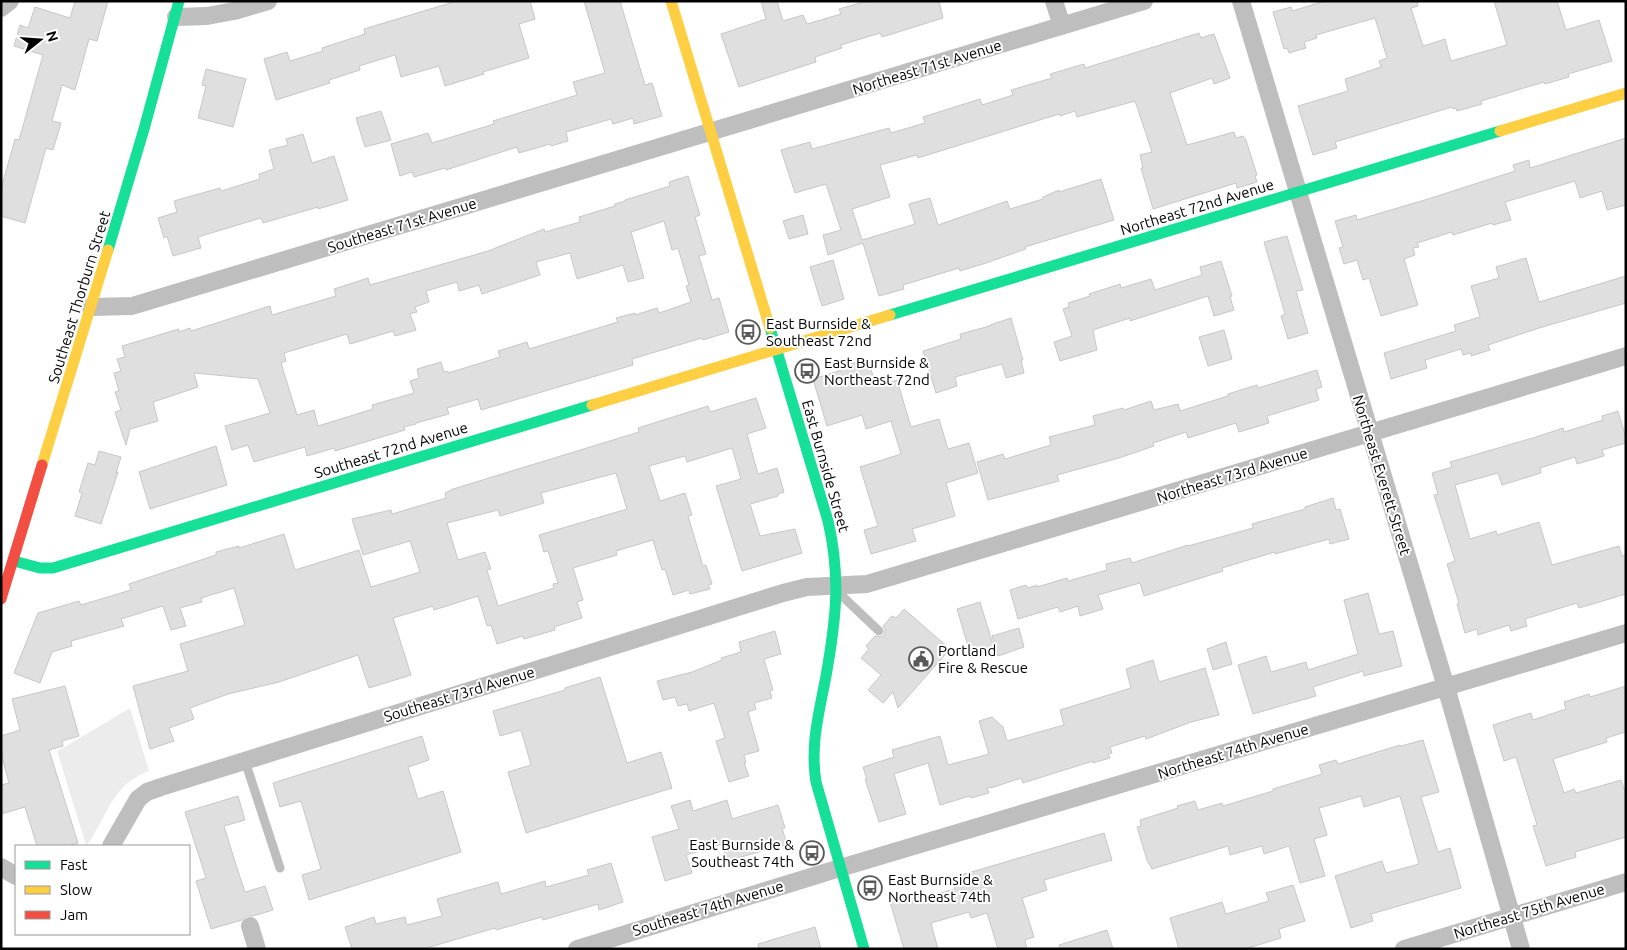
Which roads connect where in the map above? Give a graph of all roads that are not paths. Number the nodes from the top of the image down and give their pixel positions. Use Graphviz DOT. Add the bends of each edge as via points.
graph roads {
  1 [pos="10,1"];
  2 [pos="268,1"];
  3 [pos="671,1"];
  4 [pos="1054,1"];
  5 [pos="1144,1"];
  6 [pos="1241,1"];
  7 [pos="1,8"];
  8 [pos="177,9"];
  9 [pos="1062,26"];
  10 [pos="1626,93"];
  11 [pos="710,132"];
  12 [pos="1298,192"];
  13 [pos="92,307"];
  14 [pos="776,349"];
  15 [pos="1626,356"];
  16 [pos="1369,433"];
  17 [pos="14,562"];
  18 [pos="836,589"];
  19 [pos="1,599"];
  20 [pos="879,631"];
  21 [pos="1626,633"];
  22 [pos="1446,687"];
  23 [pos="245,761"];
  24 [pos="112,845"];
  25 [pos="1,867"];
  26 [pos="280,868"];
  27 [pos="840,868"];
  28 [pos="15,875"];
  29 [pos="1626,882"];
  30 [pos="1512,916"];
  31 [pos="250,926"];
  32 [pos="257,949"];
  33 [pos="577,949"];
  34 [pos="864,949"];
  35 [pos="1404,949"];
  36 [pos="1521,949"];
  1 -- 7 [label="street"];
  2 -- 8 [label="street" via="207,16"];
  3 -- 11 [label="street, East Burnside Street"];
  4 -- 9 [label="street"];
  5 -- 9 [label="street, Northeast 71st Avenue"];
  6 -- 12 [label="street, Northeast Everett Street"];
  8 -- 13 [label="street, Southeast Thorburn Street"];
  9 -- 11 [label="street, Northeast 71st Avenue"];
  10 -- 12 [label="street, Northeast 72nd Avenue"];
  11 -- 13 [label="street, Southeast 71st Avenue" via="132,306"];
  11 -- 14 [label="street, East Burnside Street"];
  12 -- 14 [label="street, Northeast 72nd Avenue"];
  12 -- 16 [label="street, Northeast Everett Street"];
  13 -- 17 [label="street, Southeast Thorburn Street"];
  14 -- 17 [label="street, Southeast 72nd Avenue" via="53,568"];
  14 -- 18 [label="street, East Burnside Street" via="828,521 836,564"];
  15 -- 16 [label="street, Northeast 73rd Avenue"];
  16 -- 18 [label="street, Northeast 73rd Avenue" via="867,584"];
  16 -- 22 [label="street, Northeast Everett Street"];
  17 -- 19 [label="street, Southeast Thorburn Street"];
  18 -- 20 [label="lane"];
  18 -- 23 [label="street, Southeast 73rd Avenue" via="807,587 782,593"];
  18 -- 27 [label="street, East Burnside Street" via="813,764"];
  21 -- 22 [label="street, Northeast 74th Avenue"];
  22 -- 27 [label="street, Northeast 74th Avenue"];
  22 -- 30 [label="street, Northeast Everett Street"];
  23 -- 24 [label="street, Southeast 73rd Avenue" via="147,792 138,799"];
  23 -- 26 [label="lane"];
  25 -- 28 [label="street"];
  27 -- 33 [label="street, Southeast 74th Avenue"];
  27 -- 34 [label="street, East Burnside Street"];
  29 -- 30 [label="street, Northeast 75th Avenue"];
  30 -- 35 [label="street, Northeast 75th Avenue"];
  30 -- 36 [label="street, Northeast Everett Street"];
  31 -- 32 [label="street"];
}
